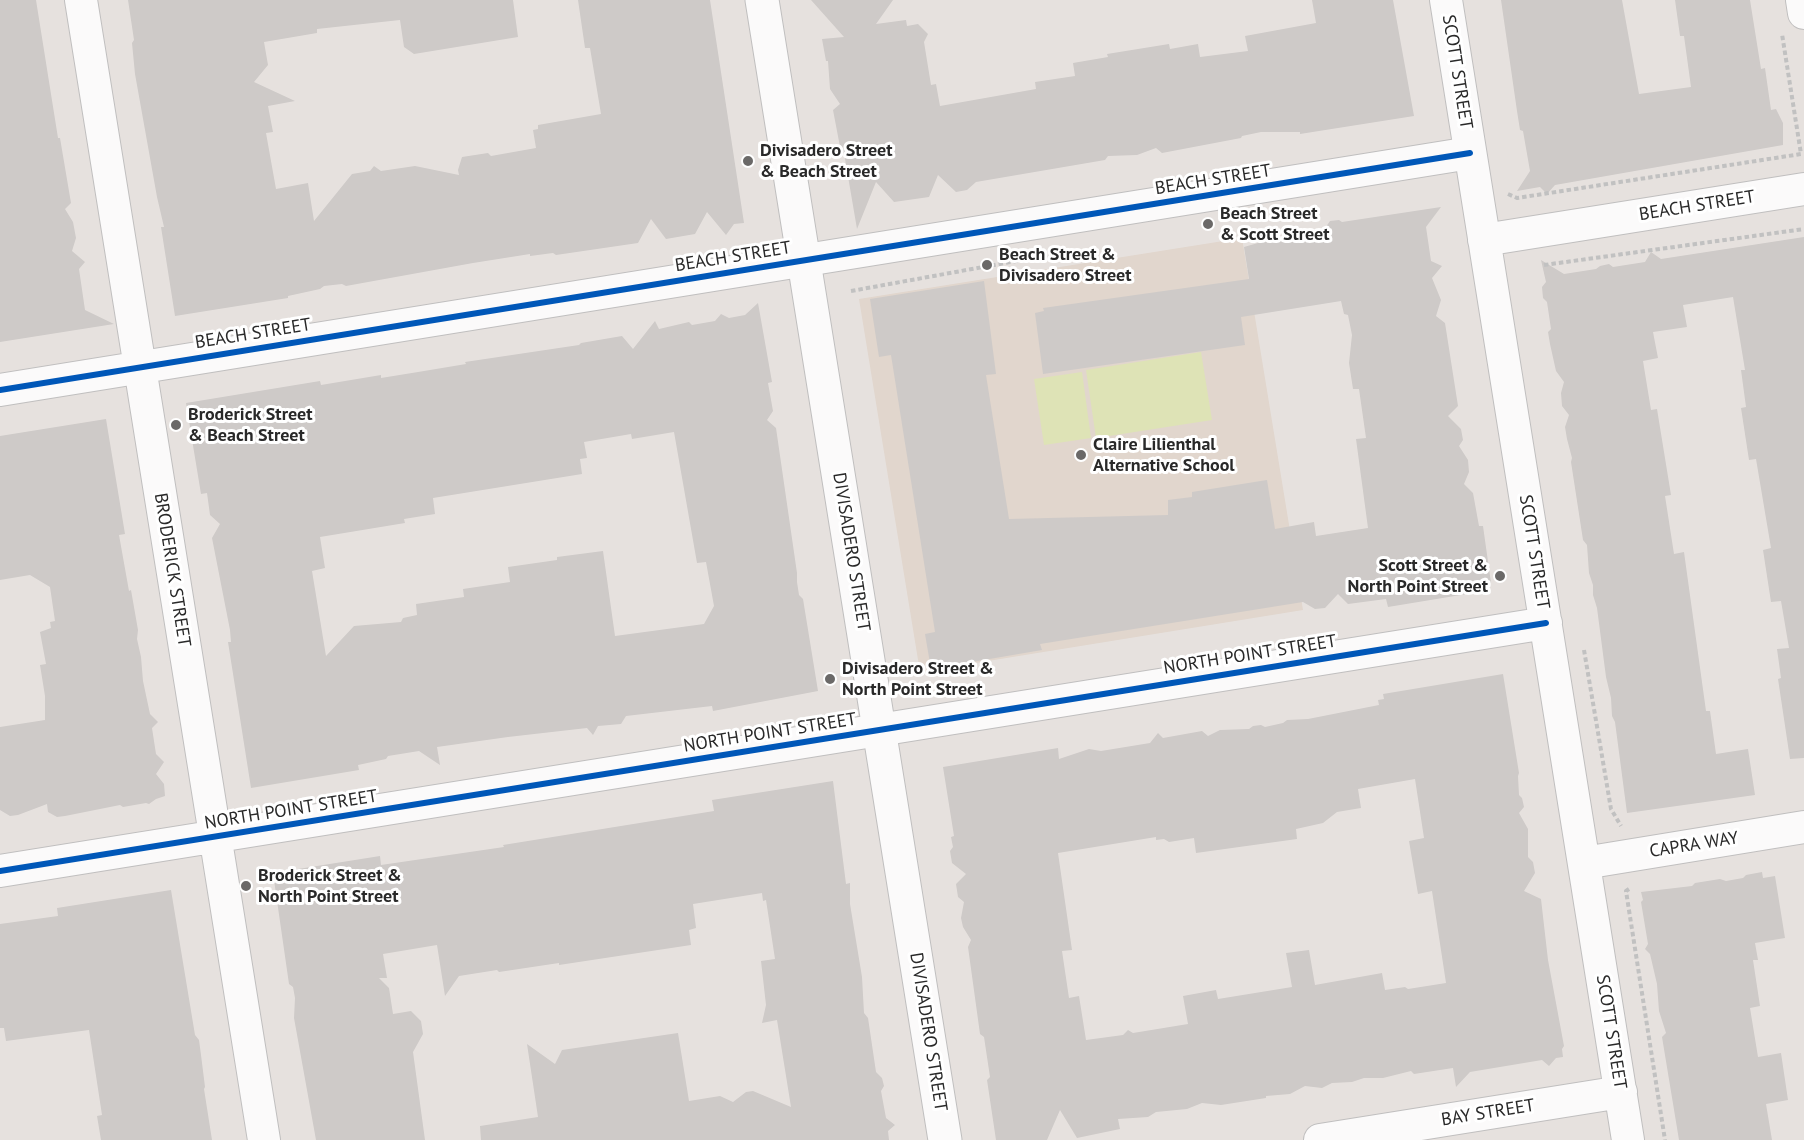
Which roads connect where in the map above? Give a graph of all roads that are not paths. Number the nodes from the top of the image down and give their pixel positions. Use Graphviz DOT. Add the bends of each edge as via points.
graph roads {
  1 [pos="81,0"];
  2 [pos="762,0"];
  3 [pos="1446,0"];
  4 [pos="1802,0"];
  5 [pos="1792,18"];
  6 [pos="1470,153"];
  7 [pos="1804,189"];
  8 [pos="1484,240"];
  9 [pos="804,261"];
  10 [pos="140,367"];
  11 [pos="0,390"];
  12 [pos="1546,623"];
  13 [pos="879,730"];
  14 [pos="1804,827"];
  15 [pos="215,837"];
  16 [pos="1584,862"];
  17 [pos="0,871"];
  18 [pos="1621,1092"];
  19 [pos="264,1140"];
  20 [pos="945,1140"];
  21 [pos="1320,1140"];
  22 [pos="1628,1140"];
  1 -- 10 [label="street, BRODERICK STREET"];
  2 -- 9 [label="street, DIVISADERO STREET"];
  3 -- 6 [label="street, SCOTT STREET"];
  4 -- 5 [label="street"];
  6 -- 8 [label="street, SCOTT STREET"];
  6 -- 9 [label="street, BEACH STREET"];
  7 -- 8 [label="street, BEACH STREET"];
  8 -- 12 [label="street, SCOTT STREET"];
  9 -- 10 [label="street, BEACH STREET"];
  9 -- 13 [label="street, DIVISADERO STREET"];
  10 -- 11 [label="street, BEACH STREET"];
  10 -- 15 [label="street, BRODERICK STREET"];
  12 -- 13 [label="street, NORTH POINT STREET"];
  12 -- 16 [label="street, SCOTT STREET"];
  13 -- 15 [label="street, NORTH POINT STREET"];
  13 -- 20 [label="street, DIVISADERO STREET"];
  14 -- 16 [label="street, CAPRA WAY"];
  15 -- 17 [label="street, NORTH POINT STREET"];
  15 -- 19 [label="street, BRODERICK STREET"];
  16 -- 18 [label="street, SCOTT STREET"];
  18 -- 21 [label="street, BAY STREET"];
  18 -- 22 [label="street, SCOTT STREET"];
}
